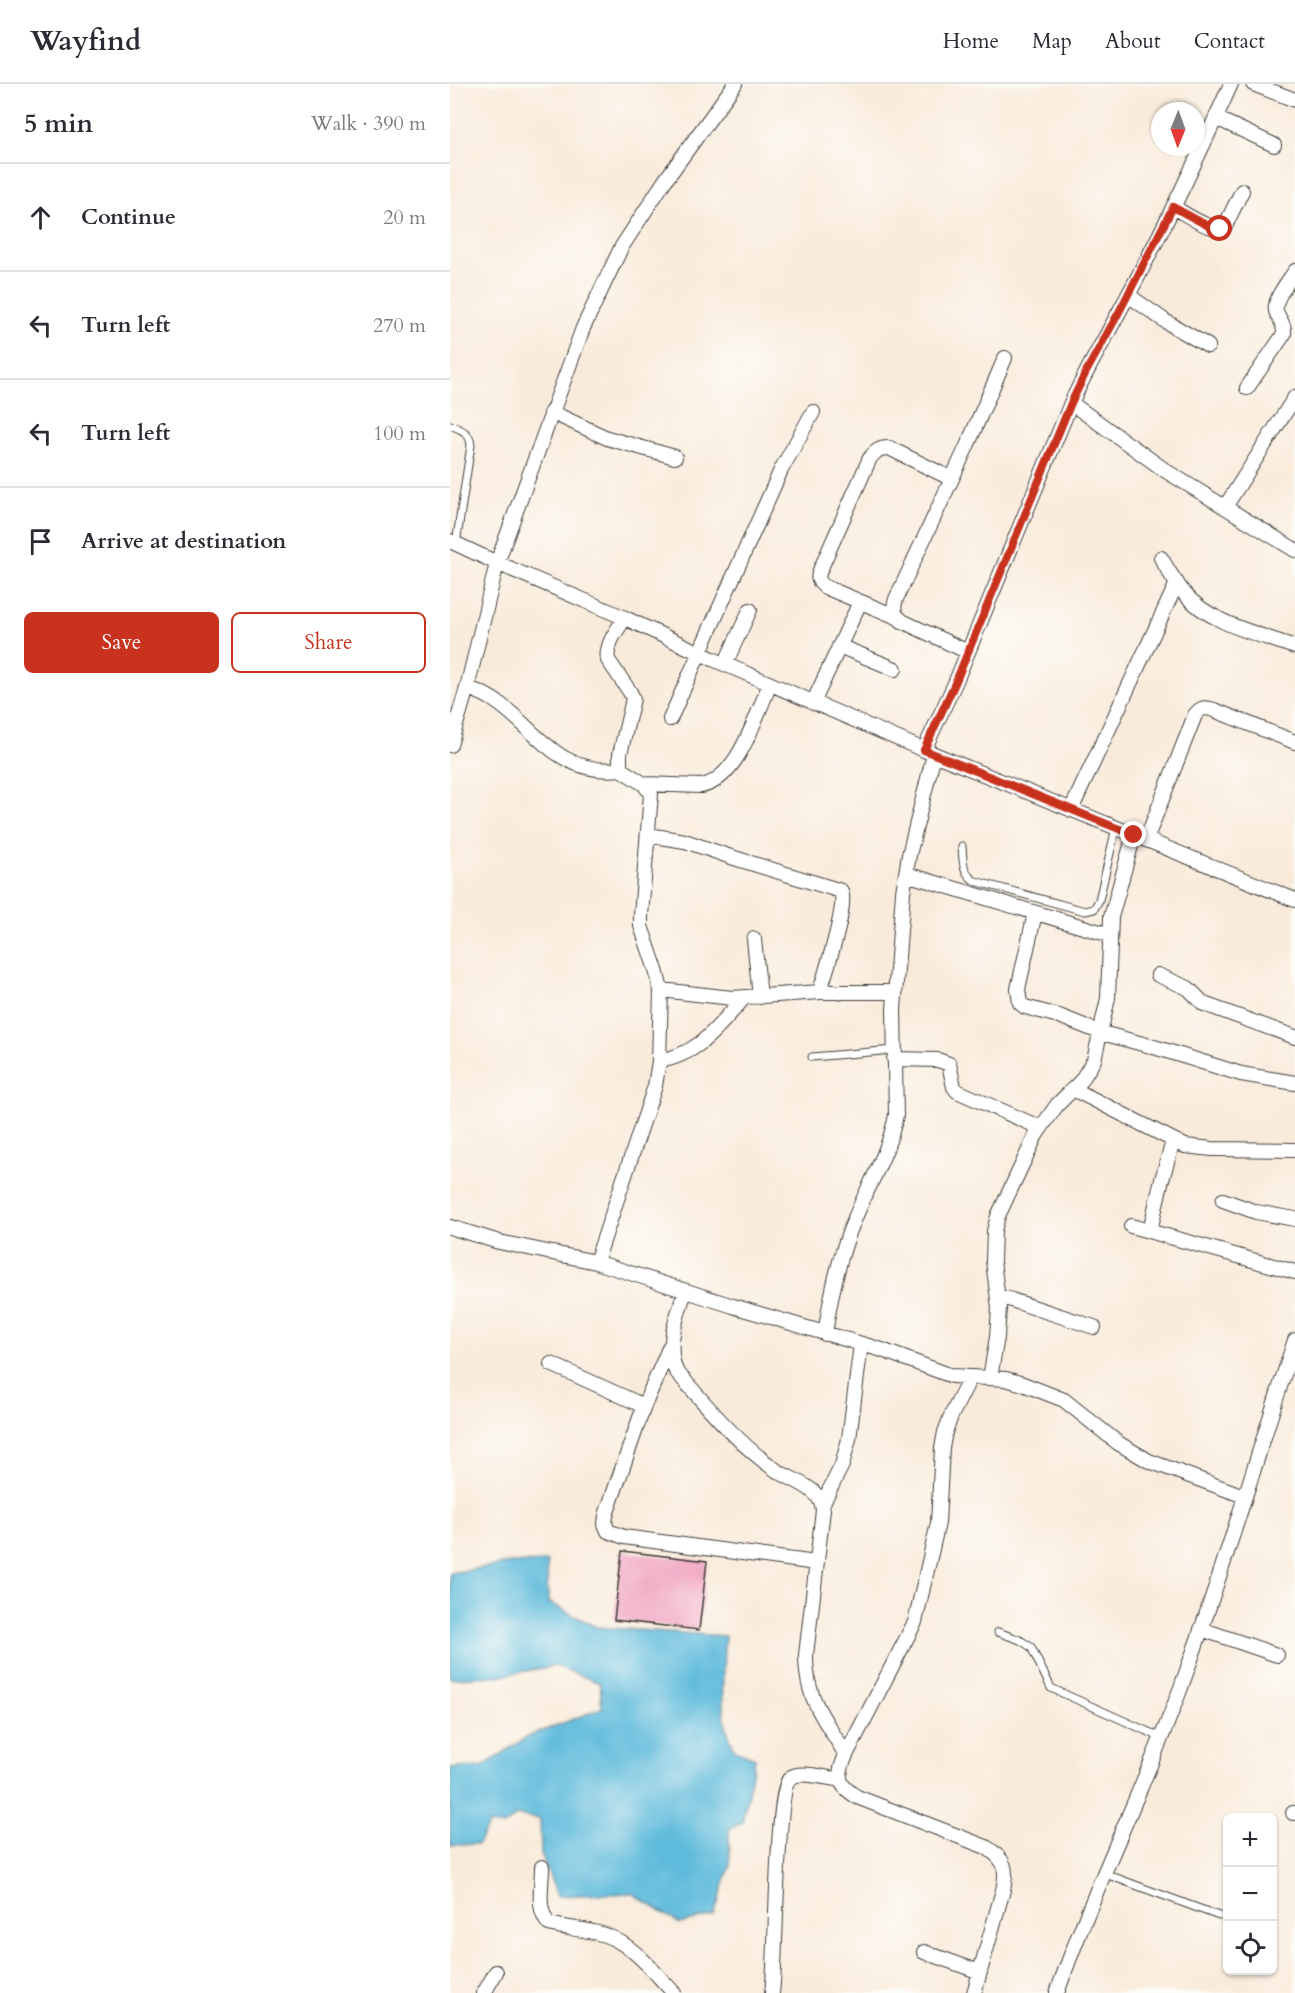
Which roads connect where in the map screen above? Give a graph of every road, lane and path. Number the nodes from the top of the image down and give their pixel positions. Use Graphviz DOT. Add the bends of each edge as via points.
graph roads {
  1 [pos="735,84"];
  2 [pos="1231,84"];
  3 [pos="1253,84"];
  4 [pos="1295,100"];
  5 [pos="1216,118"];
  6 [pos="1274,145"];
  7 [pos="1242,191"];
  8 [pos="1173,207"];
  9 [pos="1295,271"];
  10 [pos="1128,295"];
  11 [pos="1208,346"];
  12 [pos="1005,358"];
  13 [pos="1247,388"];
  14 [pos="1295,397"];
  15 [pos="1071,403"];
  16 [pos="551,412"];
  17 [pos="813,412"];
  18 [pos="450,425"];
  19 [pos="675,457"];
  20 [pos="952,479"];
  21 [pos="1224,507"];
  22 [pos="453,543"];
  23 [pos="1295,550"];
  24 [pos="1161,558"];
  25 [pos="496,563"];
  26 [pos="1177,583"];
  27 [pos="860,602"];
  28 [pos="750,610"];
  29 [pos="897,616"];
  30 [pos="625,618"];
  31 [pos="839,646"];
  32 [pos="1295,648"];
  33 [pos="968,652"];
  34 [pos="700,653"];
  35 [pos="725,664"];
  36 [pos="895,669"];
  37 [pos="770,684"];
  38 [pos="467,688"];
  39 [pos="813,703"];
  40 [pos="454,714"];
  41 [pos="670,719"];
  42 [pos="1295,742"];
  43 [pos="450,745"];
  44 [pos="929,752"];
  45 [pos="620,769"];
  46 [pos="644,784"];
  47 [pos="1071,810"];
  48 [pos="1116,828"];
  49 [pos="648,835"];
  50 [pos="1140,838"];
  51 [pos="962,846"];
  52 [pos="906,874"];
  53 [pos="1295,900"];
  54 [pos="1035,913"];
  55 [pos="1110,935"];
  56 [pos="754,939"];
  57 [pos="1158,975"];
  58 [pos="661,990"];
  59 [pos="820,992"];
  60 [pos="895,992"];
  61 [pos="760,997"];
  62 [pos="744,998"];
  63 [pos="1102,1033"];
  64 [pos="1295,1037"];
  65 [pos="894,1055"];
  66 [pos="812,1057"];
  67 [pos="659,1061"];
  68 [pos="1295,1083"];
  69 [pos="1073,1089"];
  70 [pos="1041,1128"];
  71 [pos="1173,1141"];
  72 [pos="1295,1150"];
  73 [pos="1223,1200"];
  74 [pos="1295,1219"];
  75 [pos="1131,1226"];
  76 [pos="450,1227"];
  77 [pos="1150,1232"];
  78 [pos="596,1262"];
  79 [pos="1295,1272"];
  80 [pos="685,1291"];
  81 [pos="999,1296"];
  82 [pos="1094,1327"];
  83 [pos="825,1334"];
  84 [pos="1295,1340"];
  85 [pos="861,1344"];
  86 [pos="670,1346"];
  87 [pos="550,1364"];
  88 [pos="970,1378"];
  89 [pos="990,1378"];
  90 [pos="644,1406"];
  91 [pos="1244,1496"];
  92 [pos="823,1503"];
  93 [pos="816,1563"];
  94 [pos="1201,1629"];
  95 [pos="998,1632"];
  96 [pos="1277,1655"];
  97 [pos="1160,1737"];
  98 [pos="846,1755"];
  99 [pos="840,1780"];
  100 [pos="542,1867"];
  101 [pos="1103,1874"];
  102 [pos="1219,1916"];
  103 [pos="924,1952"];
  104 [pos="496,1972"];
  105 [pos="980,1972"];
  106 [pos="484,1993"];
  107 [pos="674,1993"];
  108 [pos="772,1993"];
  109 [pos="974,1993"];
  110 [pos="1057,1993"];
  1 -- 16 [label="street" via="621,248 583,328"];
  2 -- 5 [label="street"];
  3 -- 4 [label="street"];
  5 -- 6 [label="street"];
  5 -- 8 [label="street"];
  7 -- 8 [label="street" via="1220,229"];
  8 -- 10 [label="street"];
  9 -- 13 [label="street" via="1275,309 1284,334"];
  10 -- 11 [label="street"];
  10 -- 15 [label="street"];
  12 -- 20 [label="street"];
  14 -- 21 [label="street"];
  15 -- 21 [label="street"];
  15 -- 33 [label="street"];
  16 -- 19 [label="street" via="607,438"];
  16 -- 25 [label="street"];
  17 -- 34 [label="street" via="781,470"];
  18 -- 22 [label="lane" via="466,433 471,445"];
  20 -- 27 [label="street" via="889,448 876,451 870,458 818,576 825,587"];
  20 -- 29 [label="street" via="896,599"];
  21 -- 23 [label="street"];
  22 -- 25 [label="street"];
  24 -- 26 [label="street"];
  25 -- 30 [label="street"];
  25 -- 38 [label="street"];
  26 -- 32 [label="street" via="1210,614"];
  26 -- 47 [label="street"];
  27 -- 29 [label="street"];
  27 -- 31 [label="street"];
  28 -- 35 [label="street"];
  29 -- 33 [label="street"];
  30 -- 34 [label="street"];
  30 -- 45 [label="street" via="607,654 633,699"];
  31 -- 36 [label="street"];
  31 -- 39 [label="street"];
  33 -- 44 [label="street"];
  34 -- 35 [label="street"];
  34 -- 41 [label="street"];
  35 -- 37 [label="street"];
  37 -- 39 [label="street"];
  37 -- 46 [label="street" via="740,752 718,780 695,787"];
  38 -- 40 [label="street"];
  38 -- 45 [label="street" via="498,703 569,760 595,770"];
  39 -- 44 [label="street"];
  40 -- 43 [label="street"];
  42 -- 50 [label="street" via="1206,707 1200,709"];
  44 -- 47 [label="street"];
  44 -- 52 [label="street"];
  45 -- 46 [label="street"];
  46 -- 49 [label="street" via="651,794"];
  47 -- 48 [label="street"];
  48 -- 50 [label="street"];
  48 -- 51 [label="lane" via="1099,900 1094,909 1085,911 975,881 965,871"];
  49 -- 58 [label="street" via="641,926"];
  49 -- 59 [label="street" via="685,841 841,891 842,911"];
  50 -- 53 [label="street"];
  50 -- 55 [label="street" via="1116,894"];
  52 -- 54 [label="street"];
  52 -- 60 [label="street"];
  54 -- 55 [label="street"];
  54 -- 63 [label="street" via="1018,989 1020,1003"];
  55 -- 63 [label="street" via="1108,998"];
  56 -- 61 [label="street"];
  57 -- 64 [label="street" via="1188,988 1204,1004"];
  58 -- 62 [label="street"];
  58 -- 67 [label="street"];
  59 -- 60 [label="street"];
  59 -- 61 [label="street"];
  60 -- 65 [label="street"];
  61 -- 62 [label="street"];
  62 -- 67 [label="street" via="698,1046 682,1056"];
  63 -- 68 [label="street" via="1241,1074"];
  63 -- 69 [label="street" via="1094,1060"];
  65 -- 66 [label="lane"];
  65 -- 70 [label="street" via="949,1064 957,1091"];
  65 -- 83 [label="street" via="893,1132 841,1255"];
  67 -- 78 [label="street" via="655,1086"];
  69 -- 70 [label="street"];
  69 -- 71 [label="street"];
  70 -- 81 [label="street" via="994,1231 993,1261"];
  71 -- 72 [label="street" via="1198,1149"];
  71 -- 77 [label="street"];
  73 -- 74 [label="street" via="1256,1212"];
  75 -- 77 [label="street"];
  76 -- 78 [label="street" via="499,1242"];
  77 -- 79 [label="street"];
  78 -- 80 [label="street"];
  80 -- 83 [label="street"];
  80 -- 86 [label="street"];
  81 -- 82 [label="street"];
  81 -- 89 [label="street"];
  83 -- 85 [label="street"];
  84 -- 91 [label="street"];
  85 -- 88 [label="street" via="943,1373"];
  85 -- 92 [label="street" via="849,1439 842,1465"];
  86 -- 90 [label="street"];
  86 -- 92 [label="street" via="676,1371 729,1430 760,1458 810,1489"];
  87 -- 90 [label="street"];
  88 -- 89 [label="street"];
  88 -- 98 [label="street" via="945,1432 938,1523 915,1622"];
  89 -- 91 [label="street" via="1023,1383 1064,1400 1149,1461"];
  90 -- 93 [label="street" via="606,1515 608,1531 624,1538"];
  91 -- 94 [label="street"];
  92 -- 93 [label="street"];
  93 -- 98 [label="street" via="807,1672 816,1703"];
  94 -- 96 [label="street"];
  94 -- 97 [label="street"];
  95 -- 97 [label="lane" via="1031,1647 1051,1688"];
  97 -- 101 [label="street"];
  98 -- 99 [label="street"];
  99 -- 105 [label="street" via="844,1789 857,1797 998,1854 1006,1877"];
  99 -- 108 [label="street" via="798,1775 786,1785"];
  100 -- 107 [label="street" via="542,1911 549,1924 619,1941"];
  101 -- 102 [label="lane"];
  101 -- 110 [label="street"];
  103 -- 105 [label="street"];
  104 -- 106 [label="street"];
  105 -- 109 [label="street"];
}
